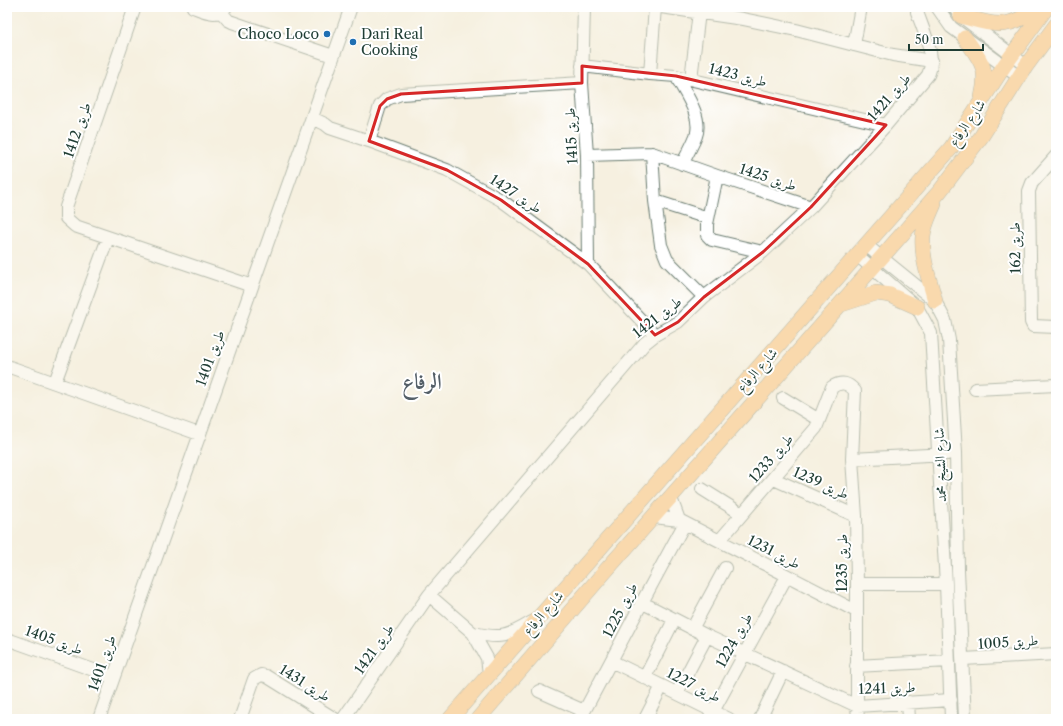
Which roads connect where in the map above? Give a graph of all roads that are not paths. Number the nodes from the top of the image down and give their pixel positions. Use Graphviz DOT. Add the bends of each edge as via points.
graph roads {
  1 [pos="135,7"];
  2 [pos="193,7"];
  3 [pos="351,7"];
  4 [pos="584,7"];
  5 [pos="655,7"];
  6 [pos="861,7"];
  7 [pos="937,7"];
  8 [pos="1038,7"];
  9 [pos="1047,7"];
  10 [pos="667,8"];
  11 [pos="224,10"];
  12 [pos="699,12"];
  13 [pos="917,12"];
  14 [pos="958,12"];
  15 [pos="1056,25"];
  16 [pos="965,38"];
  17 [pos="854,45"];
  18 [pos="333,56"];
  19 [pos="932,61"];
  20 [pos="1008,61"];
  21 [pos="582,66"];
  22 [pos="1023,71"];
  23 [pos="650,74"];
  24 [pos="676,76"];
  25 [pos="691,79"];
  26 [pos="582,83"];
  27 [pos="981,103"];
  28 [pos="310,122"];
  29 [pos="886,125"];
  30 [pos="369,141"];
  31 [pos="652,153"];
  32 [pos="587,155"];
  33 [pos="1056,156"];
  34 [pos="682,164"];
  35 [pos="717,176"];
  36 [pos="940,191"];
  37 [pos="655,201"];
  38 [pos="811,207"];
  39 [pos="708,218"];
  40 [pos="108,238"];
  41 [pos="861,250"];
  42 [pos="763,252"];
  43 [pos="877,263"];
  44 [pos="588,264"];
  45 [pos="252,286"];
  46 [pos="704,297"];
  47 [pos="935,301"];
  48 [pos="839,305"];
  49 [pos="917,308"];
  50 [pos="1056,327"];
  51 [pos="655,335"];
  52 [pos="7,366"];
  53 [pos="55,382"];
  54 [pos="849,384"];
  55 [pos="1056,385"];
  56 [pos="975,388"];
  57 [pos="783,398"];
  58 [pos="819,420"];
  59 [pos="199,434"];
  60 [pos="956,453"];
  61 [pos="939,455"];
  62 [pos="852,459"];
  63 [pos="774,479"];
  64 [pos="702,489"];
  65 [pos="670,498"];
  66 [pos="742,514"];
  67 [pos="856,516"];
  68 [pos="654,517"];
  69 [pos="682,521"];
  70 [pos="720,540"];
  71 [pos="725,568"];
  72 [pos="787,576"];
  73 [pos="857,584"];
  74 [pos="946,584"];
  75 [pos="429,596"];
  76 [pos="641,602"];
  77 [pos="856,611"];
  78 [pos="541,616"];
  79 [pos="674,620"];
  80 [pos="692,629"];
  81 [pos="473,633"];
  82 [pos="707,636"];
  83 [pos="7,639"];
  84 [pos="744,653"];
  85 [pos="1056,654"];
  86 [pos="963,660"];
  87 [pos="611,661"];
  88 [pos="949,661"];
  89 [pos="856,666"];
  90 [pos="783,671"];
  91 [pos="489,674"];
  92 [pos="113,677"];
  93 [pos="645,677"];
  94 [pos="662,686"];
  95 [pos="539,690"];
  96 [pos="677,693"];
  97 [pos="951,700"];
  98 [pos="908,702"];
  99 [pos="857,706"];
  100 [pos="582,715"];
  101 [pos="711,715"];
  102 [pos="99,719"];
  103 [pos="240,719"];
  104 [pos="335,719"];
  105 [pos="343,719"];
  106 [pos="450,719"];
  107 [pos="478,719"];
  108 [pos="645,719"];
  109 [pos="729,719"];
  110 [pos="760,719"];
  111 [pos="858,719"];
  112 [pos="909,719"];
  113 [pos="951,719"];
  114 [pos="965,719"];
  1 -- 40 [label="street, طريق 1412" via="66,207 66,218 75,226"];
  2 -- 11 [label="street" via="215,14"];
  3 -- 18 [label="street, طريق 1401"];
  4 -- 21 [label="street, طريق 1415"];
  5 -- 23 [label="street"];
  6 -- 17 [label="street"];
  7 -- 16 [label="street" via="952,27"];
  8 -- 14 [label="main road" via="1015,22 1004,24 987,23"];
  9 -- 20 [label="main road, شارع الرفاع"];
  10 -- 12 [label="street, طريق 1421"];
  11 -- 18 [label="street" via="228,20 232,22"];
  12 -- 17 [label="street, طريق 1421" via="796,30"];
  12 -- 25 [label="street"];
  13 -- 19 [label="street"];
  14 -- 20 [label="street"];
  15 -- 22 [label="main road, شارع الرفاع"];
  16 -- 20 [label="street"];
  16 -- 27 [label="main road" via="985,72"];
  17 -- 19 [label="street, طريق 1421"];
  18 -- 28 [label="street, طريق 1401"];
  19 -- 29 [label="street, طريق 1421" via="928,75"];
  20 -- 22 [label="street"];
  20 -- 27 [label="main road, شارع الرفاع"];
  21 -- 23 [label="street, طريق 1423"];
  21 -- 26 [label="street, طريق 1415"];
  22 -- 36 [label="main road, شارع الرفاع" via="981,137"];
  23 -- 24 [label="street, طريق 1423"];
  24 -- 25 [label="street, طريق 1423"];
  24 -- 34 [label="street" via="696,114 698,125 696,136"];
  25 -- 29 [label="street, طريق 1423"];
  26 -- 30 [label="street" via="401,94 387,98 380,106"];
  26 -- 32 [label="street, طريق 1415"];
  27 -- 41 [label="main road, شارع الرفاع" via="951,148"];
  28 -- 30 [label="street, طريق 1427" via="325,124"];
  28 -- 45 [label="street, طريق 1401"];
  29 -- 38 [label="street, طريق 1421"];
  30 -- 44 [label="street, طريق 1427" via="447,170 501,200"];
  31 -- 32 [label="street, طريق 1425"];
  31 -- 34 [label="street, طريق 1425"];
  31 -- 37 [label="street"];
  32 -- 44 [label="street, طريق 1415"];
  33 -- 50 [label="street, طريق 162" via="1029,191 1031,322 1033,326"];
  34 -- 35 [label="street, طريق 1425"];
  35 -- 38 [label="street, طريق 1425"];
  35 -- 39 [label="street, طريق 1425"];
  36 -- 43 [label="main road, شارع الرفاع"];
  36 -- 47 [label="main road" via="926,222 923,236 926,267"];
  37 -- 39 [label="street"];
  37 -- 46 [label="street" via="661,245 667,260"];
  38 -- 42 [label="street, طريق 1421"];
  39 -- 42 [label="street, طريق 1425" via="707,234 712,240"];
  40 -- 45 [label="street, طريق 1412"];
  40 -- 53 [label="street"];
  41 -- 43 [label="street, شارع الشيخ محمد"];
  41 -- 78 [label="main road, شارع الرفاع"];
  42 -- 46 [label="street, طريق 1421"];
  43 -- 47 [label="street, شارع الشيخ محمد"];
  43 -- 48 [label="main road, شارع الرفاع"];
  43 -- 49 [label="street, شارع الشيخ محمد"];
  44 -- 51 [label="street, طريق 1427"];
  45 -- 59 [label="street, طريق 1401"];
  46 -- 51 [label="street, طريق 1421" via="678,322"];
  47 -- 60 [label="street, شارع الشيخ محمد" via="945,320 949,340"];
  48 -- 49 [label="main road" via="876,293"];
  48 -- 65 [label="main road, شارع الرفاع"];
  49 -- 61 [label="street, شارع الشيخ محمد" via="931,333"];
  51 -- 75 [label="street, طريق 1421"];
  52 -- 53 [label="street"];
  53 -- 59 [label="street"];
  54 -- 58 [label="street, طريق 1233" via="838,383 832,387"];
  54 -- 62 [label="street, طريق 1235" via="854,392"];
  55 -- 56 [label="street"];
  57 -- 58 [label="street"];
  58 -- 63 [label="street, طريق 1233" via="816,428"];
  59 -- 92 [label="street, طريق 1401"];
  60 -- 61 [label="street"];
  60 -- 86 [label="street, شارع الشيخ محمد"];
  61 -- 62 [label="street"];
  61 -- 74 [label="street, شارع الشيخ محمد"];
  62 -- 67 [label="street, طريق 1235"];
  63 -- 66 [label="street, طريق 1233"];
  63 -- 67 [label="street, طريق 1239"];
  64 -- 66 [label="street"];
  65 -- 68 [label="main road, شارع الرفاع"];
  65 -- 69 [label="street"];
  66 -- 70 [label="street, طريق 1233"];
  67 -- 73 [label="street, طريق 1235"];
  68 -- 69 [label="street, طريق 1231"];
  68 -- 107 [label="main road, شارع الرفاع"];
  69 -- 70 [label="street, طريق 1231"];
  69 -- 76 [label="street, طريق 1225"];
  70 -- 72 [label="street, طريق 1231"];
  71 -- 80 [label="street"];
  72 -- 77 [label="street, طريق 1231"];
  72 -- 84 [label="street, طريق 1224"];
  73 -- 74 [label="street"];
  73 -- 77 [label="street, طريق 1235"];
  74 -- 88 [label="street, شارع الشيخ محمد"];
  75 -- 81 [label="street"];
  75 -- 105 [label="street, طريق 1421"];
  76 -- 79 [label="street, طريق 1241"];
  76 -- 87 [label="street, طريق 1225"];
  77 -- 89 [label="street, طريق 1235"];
  78 -- 81 [label="street" via="506,636 491,637"];
  78 -- 91 [label="main road, شارع الرفاع"];
  79 -- 80 [label="street, طريق 1241"];
  79 -- 93 [label="street, طريق 1227"];
  80 -- 82 [label="street, طريق 1241"];
  81 -- 91 [label="street" via="487,658"];
  82 -- 84 [label="street, طريق 1241"];
  82 -- 96 [label="street"];
  83 -- 92 [label="street, طريق 1405"];
  84 -- 90 [label="street, طريق 1241"];
  84 -- 101 [label="street, طريق 1224"];
  85 -- 86 [label="street, طريق 1005"];
  86 -- 114 [label="street, شارع الشيخ محمد"];
  87 -- 93 [label="street, طريق 1227"];
  87 -- 100 [label="street, طريق 1225"];
  88 -- 89 [label="street"];
  88 -- 97 [label="street, شارع الشيخ محمد"];
  89 -- 99 [label="street, طريق 1235"];
  90 -- 99 [label="street, طريق 1241"];
  90 -- 110 [label="street"];
  91 -- 106 [label="main road, شارع الرفاع"];
  92 -- 102 [label="street, طريق 1401"];
  93 -- 94 [label="street, طريق 1227"];
  94 -- 96 [label="street, طريق 1227"];
  94 -- 108 [label="street"];
  95 -- 100 [label="street, طريق 1225"];
  96 -- 101 [label="street, طريق 1227"];
  97 -- 98 [label="street, طريق 1241"];
  97 -- 113 [label="street, شارع الشيخ محمد"];
  98 -- 99 [label="street, طريق 1241"];
  98 -- 112 [label="street"];
  99 -- 111 [label="street, طريق 1235"];
  101 -- 109 [label="street, طريق 1227"];
  103 -- 104 [label="street, طريق 1431" via="254,679 261,675"];
}
